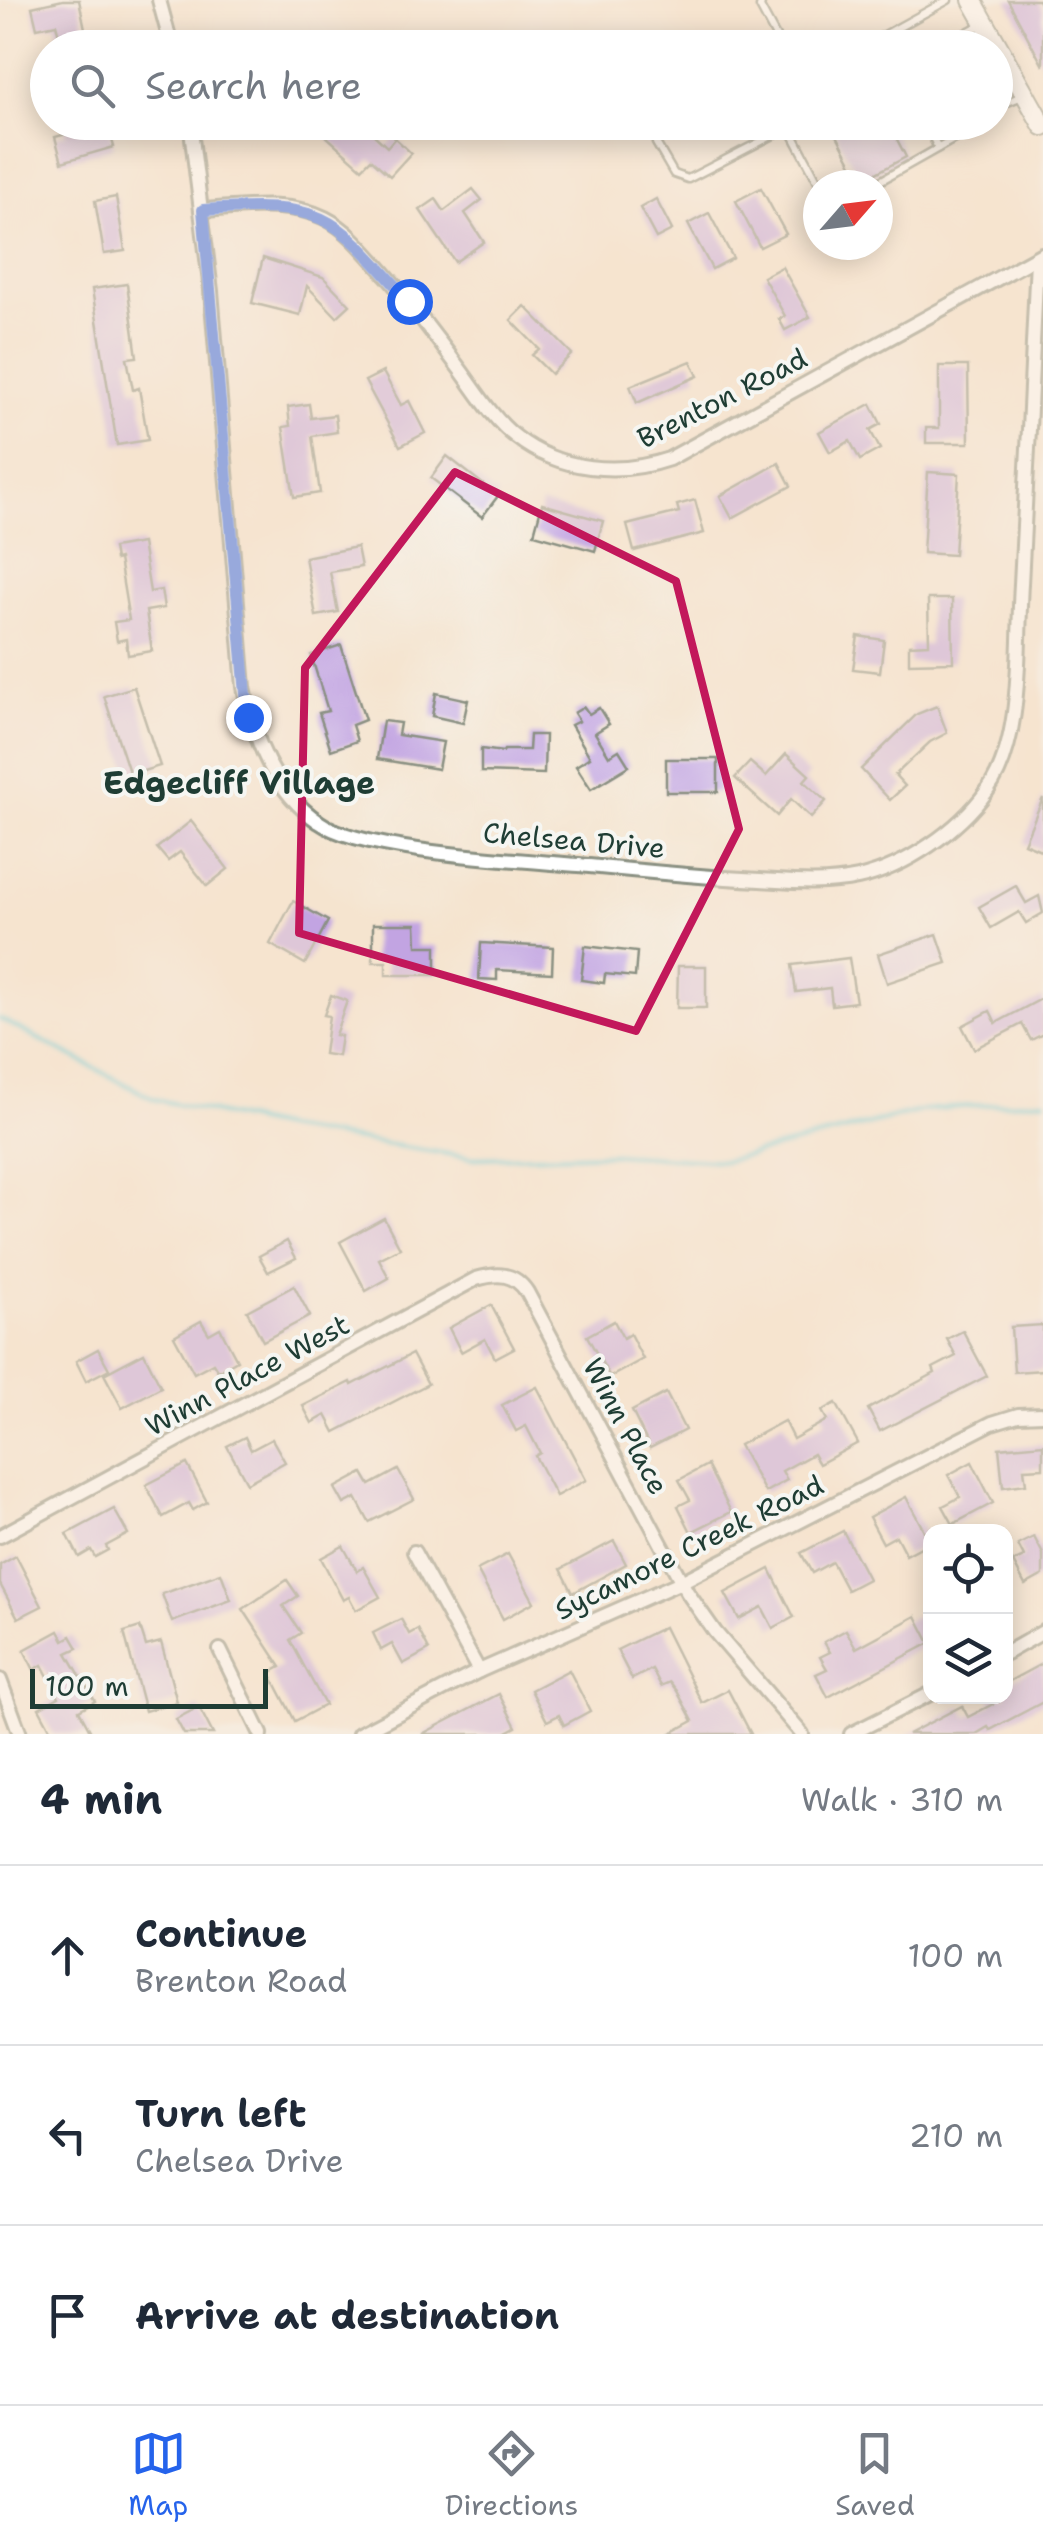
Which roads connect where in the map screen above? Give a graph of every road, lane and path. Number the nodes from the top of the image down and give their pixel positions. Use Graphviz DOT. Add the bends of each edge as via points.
graph roads {
  1 [pos="159,0"];
  2 [pos="762,0"];
  3 [pos="925,0"];
  4 [pos="948,0"];
  5 [pos="972,0"];
  6 [pos="930,10"];
  7 [pos="985,23"];
  8 [pos="167,30"];
  9 [pos="772,30"];
  10 [pos="894,30"];
  11 [pos="972,30"];
  12 [pos="989,30"];
  13 [pos="1013,72"];
  14 [pos="1026,95"];
  15 [pos="1013,100"];
  16 [pos="1043,126"];
  17 [pos="193,140"];
  18 [pos="657,140"];
  19 [pos="760,140"];
  20 [pos="795,140"];
  21 [pos="934,140"];
  22 [pos="950,140"];
  23 [pos="938,148"];
  24 [pos="812,170"];
  25 [pos="893,174"];
  26 [pos="203,210"];
  27 [pos="1040,256"];
  28 [pos="520,1282"];
  29 [pos="1043,1414"];
  30 [pos="0,1536"];
  31 [pos="414,1552"];
  32 [pos="681,1582"];
  33 [pos="1043,1632"];
  34 [pos="1013,1648"];
  35 [pos="220,1650"];
  36 [pos="479,1671"];
  37 [pos="0,1680"];
  38 [pos="923,1698"];
  39 [pos="20,1734"];
  40 [pos="262,1734"];
  41 [pos="359,1734"];
  42 [pos="802,1734"];
  43 [pos="851,1734"];
  1 -- 8 [label="street"];
  2 -- 9 [label="lane"];
  3 -- 6 [label="lane"];
  4 -- 6 [label="lane"];
  5 -- 7 [label="street"];
  6 -- 10 [label="lane"];
  7 -- 11 [label="lane"];
  7 -- 12 [label="street"];
  13 -- 14 [label="street"];
  14 -- 15 [label="lane"];
  14 -- 16 [label="street"];
  17 -- 26 [label="street, Chelsea Drive"];
  18 -- 19 [label="lane" via="674,174 688,180"];
  20 -- 24 [label="lane"];
  21 -- 23 [label="lane"];
  22 -- 23 [label="lane"];
  23 -- 25 [label="lane"];
  26 -- 27 [label="street, Brenton Road" via="286,208 324,218 364,250 409,301 516,438 568,462 623,470 669,460"];
  26 -- 27 [label="street, Chelsea Drive" via="248,717 296,804 331,829 373,841 714,878 860,878 949,830 988,790 1001,766 1013,703"];
  28 -- 30 [label="street, Winn Place West" via="504,1274 476,1279"];
  28 -- 32 [label="street, Winn Place"];
  29 -- 32 [label="street, Sycamore Creek Road" via="992,1422"];
  31 -- 36 [label="street"];
  32 -- 36 [label="street, Sycamore Creek Road"];
  32 -- 42 [label="street, Winn Place"];
  33 -- 34 [label="street"];
  35 -- 40 [label="street"];
  36 -- 41 [label="street, Sycamore Creek Road"];
  37 -- 39 [label="street"];
  38 -- 43 [label="street"];
}
